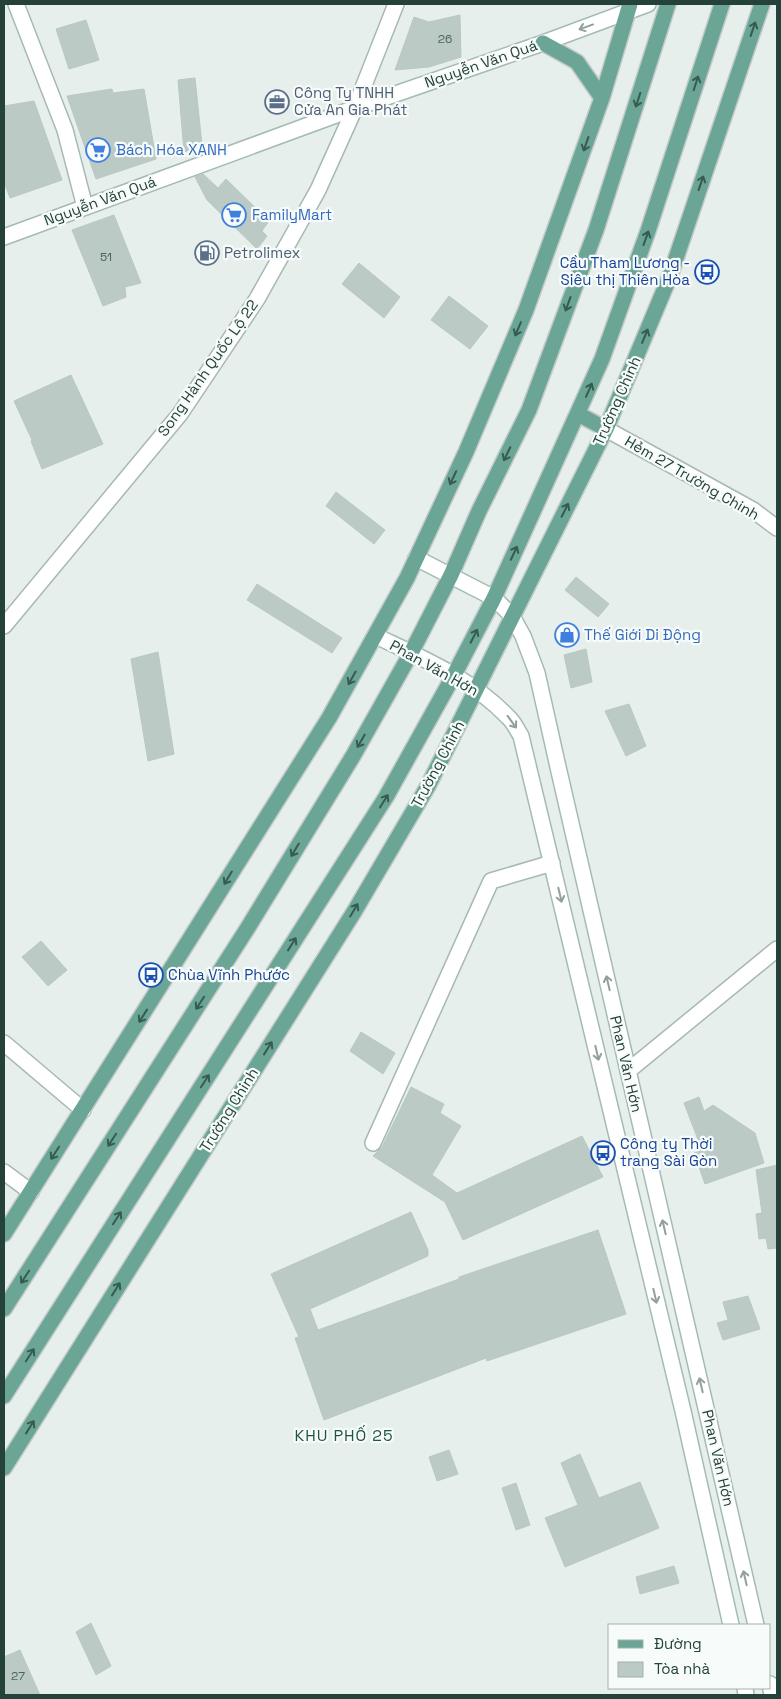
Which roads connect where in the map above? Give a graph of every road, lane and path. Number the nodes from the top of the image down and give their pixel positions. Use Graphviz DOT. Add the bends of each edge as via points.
graph roads {
  1 [pos="16,4"];
  2 [pos="396,4"];
  3 [pos="648,4"];
  4 [pos="668,4"];
  5 [pos="722,4"];
  6 [pos="762,4"];
  7 [pos="629,8"];
  8 [pos="544,43"];
  9 [pos="602,98"];
  10 [pos="355,108"];
  11 [pos="85,207"];
  12 [pos="4,236"];
  13 [pos="578,414"];
  14 [pos="606,429"];
  15 [pos="777,528"];
  16 [pos="416,558"];
  17 [pos="450,575"];
  18 [pos="494,598"];
  19 [pos="512,616"];
  20 [pos="4,626"];
  21 [pos="376,636"];
  22 [pos="411,653"];
  23 [pos="454,675"];
  24 [pos="476,689"];
  25 [pos="552,863"];
  26 [pos="777,949"];
  27 [pos="4,1044"];
  28 [pos="628,1070"];
  29 [pos="83,1110"];
  30 [pos="373,1143"];
  31 [pos="4,1172"];
  32 [pos="31,1192"];
  33 [pos="4,1234"];
  34 [pos="669,1248"];
  35 [pos="645,1254"];
  36 [pos="4,1309"];
  37 [pos="4,1396"];
  38 [pos="4,1468"];
  39 [pos="730,1624"];
  40 [pos="756,1624"];
  1 -- 11 [label="main road" via="65,130"];
  2 -- 10 [label="main road"];
  3 -- 7 [label="main road, Nguyễn Văn Quá"];
  4 -- 17 [label="main road, one-way" via="596,230 529,410"];
  13 -- 5 [label="main road, Trường Chinh, one-way" via="602,359 648,231"];
  14 -- 6 [label="main road, Trường Chinh, one-way" via="670,276"];
  7 -- 8 [label="main road, Nguyễn Văn Quá, one-way"];
  7 -- 9 [label="main road"];
  8 -- 9 [label="main road" via="577,62"];
  8 -- 10 [label="main road, Nguyễn Văn Quá"];
  9 -- 16 [label="main road, one-way" via="526,310 466,452"];
  10 -- 11 [label="main road, Nguyễn Văn Quá"];
  10 -- 20 [label="main road, Song Hành Quốc Lộ 22" via="318,190 257,299 180,414"];
  11 -- 12 [label="main road, Nguyễn Văn Quá"];
  13 -- 14 [label="main road"];
  18 -- 13 [label="main road, Trường Chinh, one-way"];
  14 -- 15 [label="main road, Hẻm 27 Trường Chinh" via="753,510"];
  19 -- 14 [label="main road, Trường Chinh, one-way"];
  16 -- 17 [label="main road, Phan Văn Hớn"];
  16 -- 21 [label="main road"];
  17 -- 18 [label="main road, Phan Văn Hớn"];
  17 -- 22 [label="main road"];
  18 -- 19 [label="main road, Phan Văn Hớn"];
  23 -- 18 [label="main road, Trường Chinh, one-way"];
  19 -- 24 [label="main road, Trường Chinh"];
  28 -- 19 [label="main road, Phan Văn Hớn, one-way" via="537,673"];
  21 -- 22 [label="main road, Phan Văn Hớn"];
  21 -- 29 [label="main road, one-way" via="330,718"];
  22 -- 23 [label="main road, Phan Văn Hớn"];
  22 -- 36 [label="main road, one-way" via="353,756 247,929"];
  23 -- 24 [label="main road, Phan Văn Hớn"];
  37 -- 23 [label="main road, Trường Chinh, one-way" via="386,797"];
  24 -- 25 [label="main road, Phan Văn Hớn, one-way" via="510,718 521,736"];
  38 -- 24 [label="main road, Trường Chinh, one-way" via="354,912 428,786"];
  25 -- 30 [label="main road" via="491,881"];
  25 -- 35 [label="main road, Phan Văn Hớn, one-way"];
  26 -- 28 [label="main road"];
  27 -- 29 [label="main road"];
  34 -- 28 [label="main road, Phan Văn Hớn, one-way"];
  29 -- 32 [label="main road, one-way"];
  31 -- 32 [label="main road"];
  32 -- 33 [label="main road"];
  34 -- 35 [label="main road"];
  40 -- 34 [label="main road, Phan Văn Hớn, one-way"];
  35 -- 39 [label="main road, Phan Văn Hớn, one-way"];
}
